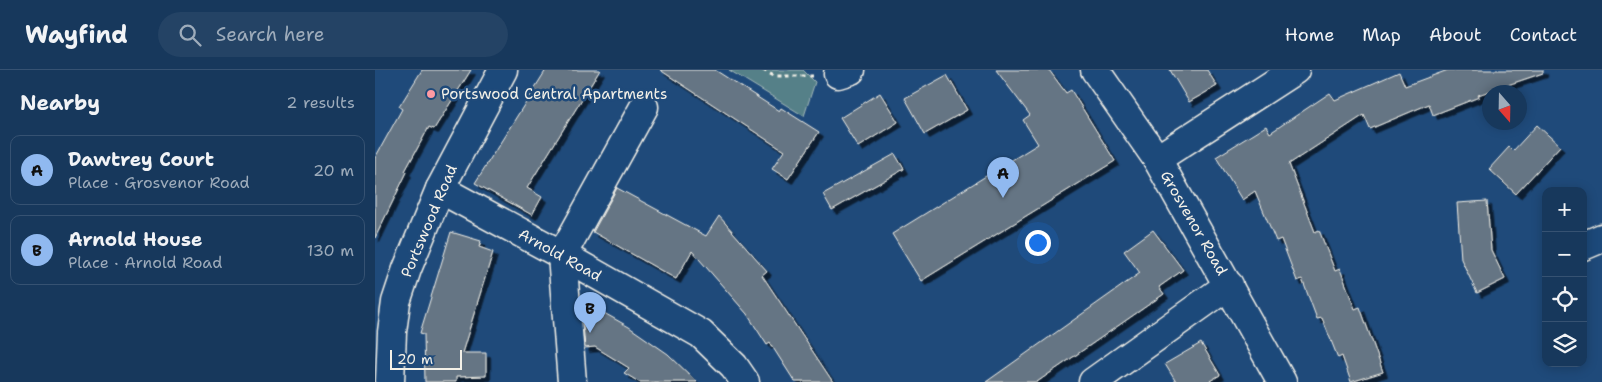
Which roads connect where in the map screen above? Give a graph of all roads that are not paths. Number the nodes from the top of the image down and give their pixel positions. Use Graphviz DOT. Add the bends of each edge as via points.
graph roads {
  1 [pos="503,70"];
  2 [pos="1095,70"];
  3 [pos="1295,70"];
  4 [pos="644,107"];
  5 [pos="1157,158"];
  6 [pos="440,189"];
  7 [pos="562,255"];
  8 [pos="1229,285"];
  9 [pos="391,382"];
  10 [pos="572,382"];
  11 [pos="745,382"];
  12 [pos="1093,382"];
  13 [pos="1281,382"];
  1 -- 6 [label="street, Portswood Road"];
  2 -- 5 [label="street, Grosvenor Road"];
  3 -- 5 [label="street"];
  4 -- 7 [label="street"];
  5 -- 8 [label="street, Grosvenor Road"];
  6 -- 7 [label="street, Arnold Road"];
  6 -- 9 [label="street, Portswood Road" via="396,302 391,332"];
  7 -- 10 [label="street"];
  7 -- 11 [label="street, Arnold Road" via="701,334 734,366"];
  8 -- 12 [label="street"];
  8 -- 13 [label="street, Grosvenor Road"];
}
